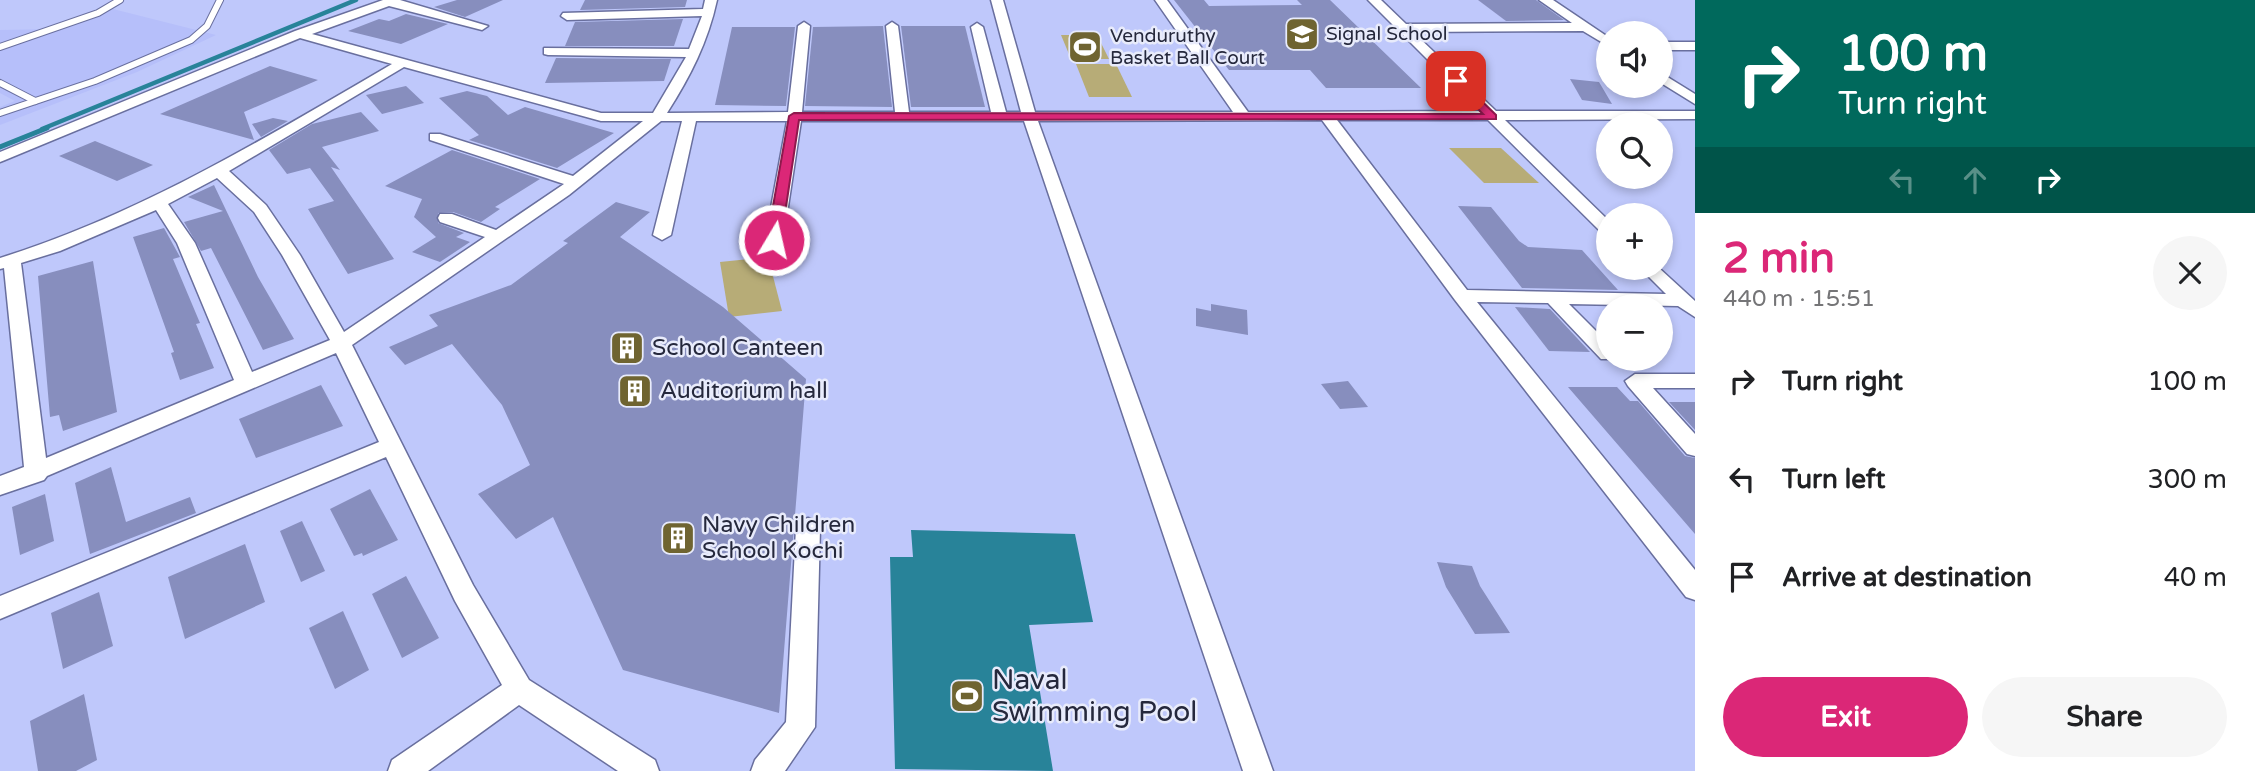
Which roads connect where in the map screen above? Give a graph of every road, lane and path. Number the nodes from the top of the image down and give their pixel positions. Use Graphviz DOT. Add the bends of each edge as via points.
graph roads {
  1 [pos="120,0"];
  2 [pos="219,0"];
  3 [pos="996,0"];
  4 [pos="1161,0"];
  5 [pos="1374,0"];
  6 [pos="1545,0"];
  7 [pos="391,1"];
  8 [pos="710,6"];
  9 [pos="567,16"];
  10 [pos="482,26"];
  11 [pos="804,26"];
  12 [pos="892,26"];
  13 [pos="977,27"];
  14 [pos="1586,27"];
  15 [pos="1401,28"];
  16 [pos="299,34"];
  17 [pos="1596,34"];
  18 [pos="1673,46"];
  19 [pos="1695,46"];
  20 [pos="0,47"];
  21 [pos="548,51"];
  22 [pos="694,53"];
  23 [pos="402,63"];
  24 [pos="0,83"];
  25 [pos="1673,86"];
  26 [pos="1695,100"];
  27 [pos="35,101"];
  28 [pos="0,113"];
  29 [pos="1695,115"];
  30 [pos="794,116"];
  31 [pos="657,117"];
  32 [pos="690,117"];
  33 [pos="1327,117"];
  34 [pos="1493,117"];
  35 [pos="903,118"];
  36 [pos="1000,118"];
  37 [pos="1030,118"];
  38 [pos="1245,118"];
  39 [pos="435,137"];
  40 [pos="0,158"];
  41 [pos="219,172"];
  42 [pos="575,182"];
  43 [pos="159,202"];
  44 [pos="1596,217"];
  45 [pos="446,218"];
  46 [pos="662,235"];
  47 [pos="497,236"];
  48 [pos="774,240"];
  49 [pos="6,262"];
  50 [pos="1662,280"];
  51 [pos="1462,296"];
  52 [pos="1553,298"];
  53 [pos="1689,306"];
  54 [pos="1596,342"];
  55 [pos="341,343"];
  56 [pos="1624,371"];
  57 [pos="1634,381"];
  58 [pos="1695,381"];
  59 [pos="247,385"];
  60 [pos="393,444"];
  61 [pos="1695,448"];
  62 [pos="36,474"];
  63 [pos="0,486"];
  64 [pos="808,527"];
  65 [pos="1695,589"];
  66 [pos="0,608"];
  67 [pos="519,689"];
  68 [pos="403,771"];
  69 [pos="643,771"];
  70 [pos="766,771"];
  71 [pos="1258,771"];
  1 -- 20 [label="lane" via="98,13"];
  2 -- 27 [label="lane" via="207,26 191,40"];
  3 -- 37 [label="street"];
  4 -- 38 [label="street"];
  5 -- 15 [label="street"];
  6 -- 14 [label="street"];
  7 -- 10 [label="street"];
  7 -- 16 [label="street"];
  8 -- 9 [label="street"];
  8 -- 22 [label="street"];
  11 -- 30 [label="street"];
  12 -- 35 [label="street"];
  13 -- 36 [label="street"];
  14 -- 15 [label="street"];
  14 -- 17 [label="street"];
  15 -- 34 [label="street"];
  16 -- 23 [label="street"];
  16 -- 40 [label="street"];
  18 -- 19 [label="street"];
  21 -- 22 [label="street"];
  22 -- 31 [label="street"];
  23 -- 31 [label="street" via="601,117"];
  23 -- 41 [label="street"];
  24 -- 27 [label="lane"];
  25 -- 26 [label="street"];
  27 -- 28 [label="lane"];
  29 -- 34 [label="street"];
  30 -- 32 [label="street"];
  30 -- 35 [label="street"];
  30 -- 48 [label="street"];
  31 -- 32 [label="street"];
  31 -- 42 [label="street"];
  32 -- 46 [label="street"];
  33 -- 34 [label="street"];
  33 -- 38 [label="street"];
  33 -- 51 [label="street"];
  34 -- 44 [label="street"];
  35 -- 36 [label="street"];
  36 -- 37 [label="street"];
  37 -- 38 [label="street"];
  37 -- 71 [label="street"];
  39 -- 42 [label="street"];
  41 -- 43 [label="street"];
  41 -- 55 [label="street" via="260,209"];
  42 -- 47 [label="street"];
  43 -- 49 [label="street"];
  43 -- 59 [label="street" via="186,243"];
  45 -- 47 [label="street"];
  47 -- 55 [label="street"];
  49 -- 62 [label="street"];
  50 -- 53 [label="street"];
  51 -- 52 [label="street"];
  51 -- 65 [label="street"];
  52 -- 53 [label="street"];
  52 -- 54 [label="street"];
  55 -- 59 [label="street"];
  55 -- 60 [label="street"];
  56 -- 57 [label="street"];
  57 -- 58 [label="street"];
  57 -- 61 [label="street"];
  59 -- 62 [label="street"];
  60 -- 66 [label="street"];
  60 -- 67 [label="street" via="464,593"];
  62 -- 63 [label="street"];
  64 -- 70 [label="street" via="800,727"];
  67 -- 68 [label="street"];
  67 -- 69 [label="street"];
}
